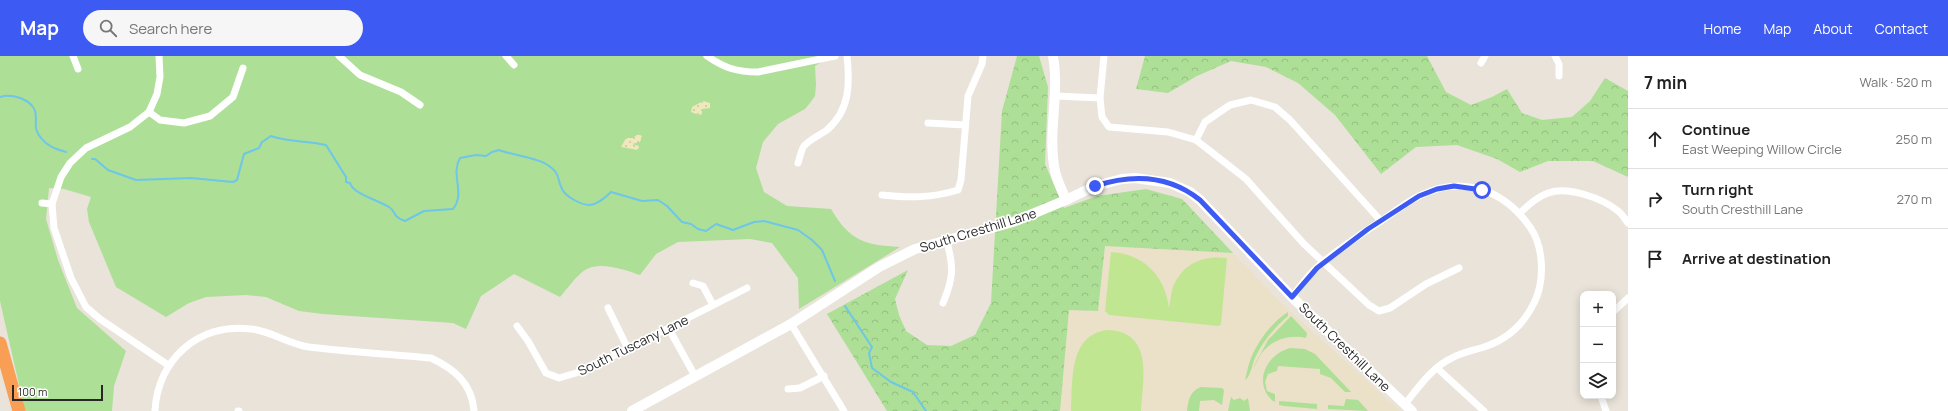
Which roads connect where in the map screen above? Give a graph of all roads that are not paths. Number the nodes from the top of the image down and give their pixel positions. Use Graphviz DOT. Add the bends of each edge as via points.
graph roads {
  1 [pos="73,56"];
  2 [pos="159,56"];
  3 [pos="339,56"];
  4 [pos="506,56"];
  5 [pos="707,56"];
  6 [pos="835,56"];
  7 [pos="847,56"];
  8 [pos="983,56"];
  9 [pos="1053,56"];
  10 [pos="1104,56"];
  11 [pos="1485,56"];
  12 [pos="1555,56"];
  13 [pos="1481,63"];
  14 [pos="514,65"];
  15 [pos="243,68"];
  16 [pos="78,69"];
  17 [pos="1559,76"];
  18 [pos="1056,96"];
  19 [pos="1100,98"];
  20 [pos="420,105"];
  21 [pos="149,112"];
  22 [pos="928,123"];
  23 [pos="965,124"];
  24 [pos="1196,140"];
  25 [pos="798,163"];
  26 [pos="882,195"];
  27 [pos="1066,200"];
  28 [pos="42,203"];
  29 [pos="52,204"];
  30 [pos="1520,212"];
  31 [pos="1380,221"];
  32 [pos="1628,223"];
  33 [pos="946,239"];
  34 [pos="1324,263"];
  35 [pos="1459,268"];
  36 [pos="693,283"];
  37 [pos="747,288"];
  38 [pos="1292,297"];
  39 [pos="1628,298"];
  40 [pos="943,303"];
  41 [pos="713,305"];
  42 [pos="608,308"];
  43 [pos="1616,309"];
  44 [pos="791,324"];
  45 [pos="517,326"];
  46 [pos="669,329"];
  47 [pos="0,343"];
  48 [pos="628,349"];
  49 [pos="168,365"];
  50 [pos="1437,368"];
  51 [pos="695,376"];
  52 [pos="824,376"];
  53 [pos="788,389"];
  54 [pos="1602,399"];
  55 [pos="1408,408"];
  56 [pos="19,411"];
  57 [pos="155,411"];
  58 [pos="474,411"];
  59 [pos="632,411"];
  60 [pos="844,411"];
  61 [pos="1484,411"];
  62 [pos="1606,411"];
  1 -- 16 [label="street"];
  2 -- 21 [label="street" via="158,94"];
  3 -- 20 [label="street" via="360,75 400,92"];
  4 -- 14 [label="street"];
  5 -- 6 [label="street" via="720,66 745,72 758,72"];
  7 -- 25 [label="street" via="850,86 846,103 838,118 827,130 804,146"];
  8 -- 23 [label="street" via="968,96"];
  9 -- 18 [label="street"];
  10 -- 19 [label="street"];
  11 -- 13 [label="street"];
  12 -- 17 [label="street" via="1559,64"];
  15 -- 21 [label="street" via="233,97 210,116 184,123 160,120"];
  18 -- 19 [label="street"];
  18 -- 27 [label="street" via="1053,160 1058,182"];
  19 -- 24 [label="street" via="1102,117 1109,126 1168,132"];
  21 -- 29 [label="street" via="130,128 86,148 70,163 61,177"];
  22 -- 23 [label="street"];
  23 -- 26 [label="street" via="958,190 939,196 915,198"];
  24 -- 31 [label="street" via="1205,122 1230,105 1251,100 1275,106"];
  24 -- 34 [label="street" via="1246,179"];
  27 -- 33 [label="street, South Cresthill Lane" via="1014,222"];
  27 -- 38 [label="street, South Cresthill Lane" via="1095,186 1122,179 1159,180 1181,187 1200,200"];
  28 -- 29 [label="street"];
  29 -- 49 [label="street" via="56,235 71,278 86,307"];
  30 -- 31 [label="street" via="1503,199 1482,190 1454,186 1419,196"];
  30 -- 32 [label="street" via="1548,193 1567,190 1606,202 1620,212"];
  30 -- 50 [label="street" via="1533,231 1541,255 1541,279 1535,302 1522,323 1509,335 1493,344 1451,358"];
  31 -- 34 [label="street"];
  33 -- 40 [label="street" via="953,261 951,284"];
  33 -- 44 [label="street, South Cresthill Lane" via="891,260"];
  34 -- 35 [label="street" via="1369,305 1380,311 1390,308 1426,284"];
  34 -- 38 [label="street"];
  36 -- 41 [label="street" via="703,286"];
  37 -- 41 [label="street, South Tuscany Lane"];
  38 -- 55 [label="street, South Cresthill Lane"];
  39 -- 43 [label="street"];
  41 -- 46 [label="street, South Tuscany Lane"];
  42 -- 48 [label="street"];
  44 -- 51 [label="street, South Cresthill Lane"];
  44 -- 52 [label="street"];
  45 -- 48 [label="street, South Tuscany Lane" via="546,373 559,378 586,370"];
  46 -- 48 [label="street, South Tuscany Lane"];
  46 -- 51 [label="street"];
  47 -- 56 [label="highway"];
  49 -- 57 [label="street" via="160,381"];
  49 -- 58 [label="street" via="184,347 201,337 226,328 252,329 307,346 430,358 449,366 465,383"];
  50 -- 55 [label="street"];
  50 -- 61 [label="street"];
  51 -- 59 [label="street, South Cresthill Lane"];
  52 -- 53 [label="street" via="800,388"];
  52 -- 60 [label="street"];
  54 -- 62 [label="street"];
}
